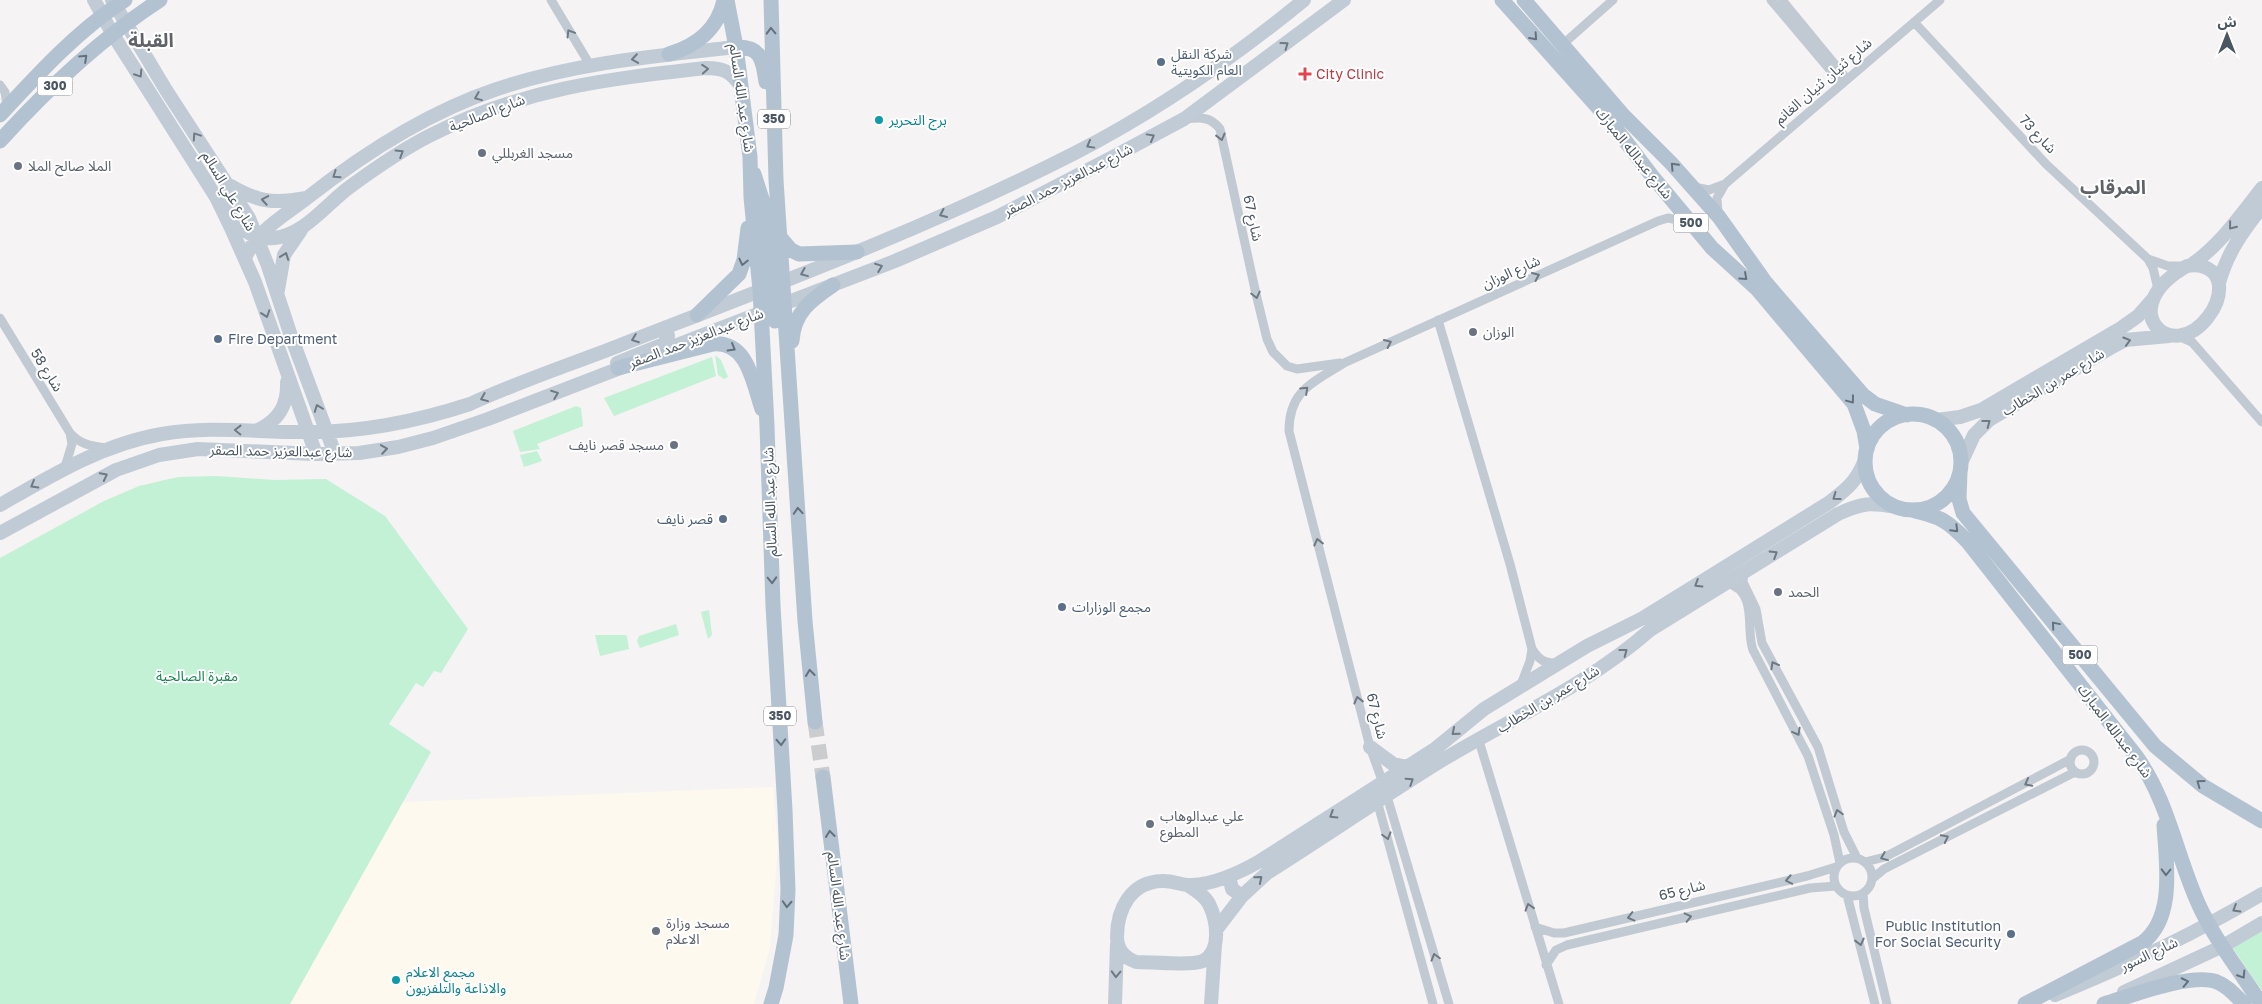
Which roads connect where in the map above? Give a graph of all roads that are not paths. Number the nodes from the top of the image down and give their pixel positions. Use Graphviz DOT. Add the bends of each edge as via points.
graph roads {
  1 [pos="94,0"];
  2 [pos="160,0"];
  3 [pos="551,0"];
  4 [pos="726,0"];
  5 [pos="771,0"];
  6 [pos="1304,0"];
  7 [pos="1344,0"];
  8 [pos="1502,0"];
  9 [pos="1524,0"];
  10 [pos="1613,0"];
  11 [pos="1771,0"];
  12 [pos="1782,0"];
  13 [pos="1940,0"];
  14 [pos="114,5"];
  15 [pos="1914,22"];
  16 [pos="125,23"];
  17 [pos="112,33"];
  18 [pos="1562,45"];
  19 [pos="736,48"];
  20 [pos="669,54"];
  21 [pos="590,65"];
  22 [pos="1844,82"];
  23 [pos="0,85"];
  24 [pos="740,85"];
  25 [pos="526,97"];
  26 [pos="4,111"];
  27 [pos="1184,119"];
  28 [pos="0,141"];
  29 [pos="1660,152"];
  30 [pos="1644,165"];
  31 [pos="751,170"];
  32 [pos="776,180"];
  33 [pos="227,183"];
  34 [pos="1725,184"];
  35 [pos="1693,187"];
  36 [pos="2262,188"];
  37 [pos="216,197"];
  38 [pos="751,197"];
  39 [pos="306,198"];
  40 [pos="2262,207"];
  41 [pos="1719,217"];
  42 [pos="1691,223"];
  43 [pos="306,225"];
  44 [pos="780,237"];
  45 [pos="257,238"];
  46 [pos="1736,238"];
  47 [pos="857,252"];
  48 [pos="1718,254"];
  49 [pos="245,258"];
  50 [pos="2148,259"];
  51 [pos="2189,266"];
  52 [pos="2219,283"];
  53 [pos="833,285"];
  54 [pos="772,286"];
  55 [pos="278,293"];
  56 [pos="2155,294"];
  57 [pos="773,307"];
  58 [pos="697,315"];
  59 [pos="0,320"];
  60 [pos="1438,320"];
  61 [pos="2202,324"];
  62 [pos="666,327"];
  63 [pos="291,336"];
  64 [pos="2173,336"];
  65 [pos="275,342"];
  66 [pos="2197,348"];
  67 [pos="1273,352"];
  68 [pos="1344,363"];
  69 [pos="618,368"];
  70 [pos="287,376"];
  71 [pos="790,384"];
  72 [pos="575,386"];
  73 [pos="1907,414"];
  74 [pos="1936,420"];
  75 [pos="2262,422"];
  76 [pos="767,426"];
  77 [pos="258,430"];
  78 [pos="1289,431"];
  79 [pos="70,433"];
  80 [pos="331,440"];
  81 [pos="794,443"];
  82 [pos="313,445"];
  83 [pos="107,448"];
  84 [pos="1866,455"];
  85 [pos="65,467"];
  86 [pos="1960,467"];
  87 [pos="0,505"];
  88 [pos="1904,508"];
  89 [pos="0,533"];
  90 [pos="1744,572"];
  91 [pos="1726,583"];
  92 [pos="1587,646"];
  93 [pos="1532,649"];
  94 [pos="1560,663"];
  95 [pos="1602,667"];
  96 [pos="1520,687"];
  97 [pos="1484,709"];
  98 [pos="815,722"];
  99 [pos="1499,729"];
  100 [pos="1479,741"];
  101 [pos="1370,747"];
  102 [pos="2071,759"];
  103 [pos="1408,767"];
  104 [pos="2075,772"];
  105 [pos="823,777"];
  106 [pos="1380,793"];
  107 [pos="2163,806"];
  108 [pos="2241,808"];
  109 [pos="2262,816"];
  110 [pos="2262,821"];
  111 [pos="1857,858"];
  112 [pos="1866,862"];
  113 [pos="1838,865"];
  114 [pos="1229,876"];
  115 [pos="1872,879"];
  116 [pos="1189,886"];
  117 [pos="1836,886"];
  118 [pos="1862,893"];
  119 [pos="2262,894"];
  120 [pos="1847,895"];
  121 [pos="1242,896"];
  122 [pos="2262,923"];
  123 [pos="2209,925"];
  124 [pos="1535,927"];
  125 [pos="1216,936"];
  126 [pos="1117,944"];
  127 [pos="2223,946"];
  128 [pos="1546,965"];
  129 [pos="771,1004"];
  130 [pos="851,1004"];
  131 [pos="1115,1004"];
  132 [pos="1212,1004"];
  133 [pos="1433,1004"];
  134 [pos="1448,1004"];
  135 [pos="1559,1004"];
  136 [pos="1875,1004"];
  137 [pos="1887,1004"];
  138 [pos="2025,1004"];
  139 [pos="2031,1004"];
  140 [pos="2097,1004"];
  141 [pos="2104,1004"];
  142 [pos="2244,1004"];
  143 [pos="2261,1004"];
  1 -- 14 [label="main road, شارع علي السالم"];
  2 -- 16 [label="main road, 300"];
  21 -- 3 [label="street, one-way"];
  4 -- 19 [label="main road, شارع عبد الله السالم / 350"];
  4 -- 20 [label="main road" via="706,34 687,48"];
  32 -- 5 [label="main road, شارع عبد الله السالم / 350, one-way"];
  6 -- 47 [label="main road, شارع عبدالعزيز حمد الصقر, one-way" via="1179,93 1096,142"];
  27 -- 7 [label="main road, شارع عبدالعزيز حمد الصقر, one-way"];
  8 -- 30 [label="main road, شارع عبدالله المبارك / 500, one-way" via="1611,122"];
  9 -- 18 [label="main road, شارع عبدالله المبارك / 500"];
  10 -- 18 [label="street"];
  11 -- 22 [label="street"];
  12 -- 22 [label="street"];
  13 -- 15 [label="street, شارع ثنيان ثنيان الغانم"];
  14 -- 16 [label="main road, شارع علي السالم"];
  14 -- 17 [label="main road, شارع علي السالم"];
  14 -- 26 [label="main road, 300"];
  15 -- 22 [label="street, شارع ثنيان ثنيان الغانم"];
  15 -- 50 [label="street, شارع 73" via="2046,164"];
  16 -- 17 [label="main road, 300"];
  33 -- 16 [label="main road, شارع علي السالم, one-way"];
  28 -- 17 [label="main road, 300, one-way"];
  17 -- 37 [label="main road, شارع علي السالم, one-way"];
  18 -- 29 [label="main road, شارع عبدالله المبارك / 500"];
  19 -- 20 [label="main road, شارع الصالحية"];
  19 -- 24 [label="main road, شارع عبد الله السالم / 350"];
  19 -- 32 [label="main road" via="752,49 761,58"];
  20 -- 21 [label="main road, شارع الصالحية, one-way"];
  21 -- 25 [label="main road" via="584,78"];
  21 -- 39 [label="main road, شارع الصالحية, one-way" via="496,89 461,103 403,133 331,178"];
  22 -- 34 [label="street, شارع ثنيان ثنيان الغانم"];
  23 -- 26 [label="street" via="5,92"];
  25 -- 24 [label="main road, شارع الصالحية, one-way" via="594,82 706,68 721,68 732,74"];
  24 -- 31 [label="main road, شارع عبد الله السالم / 350"];
  43 -- 25 [label="main road, شارع الصالحية, one-way" via="349,187 400,152 468,118"];
  53 -- 27 [label="main road, شارع عبدالعزيز حمد الصقر, one-way" via="997,217"];
  27 -- 67 [label="street, شارع 67, one-way" via="1206,118 1214,121 1220,129 1256,294"];
  29 -- 30 [label="main road" via="1648,154"];
  35 -- 29 [label="main road, شارع عبدالله المبارك / 500, one-way"];
  30 -- 42 [label="main road, شارع عبدالله المبارك / 500"];
  31 -- 38 [label="main road, شارع عبد الله السالم / 350"];
  31 -- 54 [label="main road" via="759,184 763,202"];
  32 -- 44 [label="main road, شارع عبد الله السالم / 350"];
  39 -- 33 [label="main road, one-way" via="260,200"];
  33 -- 45 [label="main road, شارع علي السالم"];
  34 -- 35 [label="street" via="1710,190"];
  34 -- 41 [label="street" via="1717,198"];
  35 -- 41 [label="main road, شارع عبدالله المبارك / 500"];
  36 -- 51 [label="main road, one-way" via="2211,250"];
  37 -- 45 [label="main road" via="245,231"];
  37 -- 49 [label="main road, شارع علي السالم"];
  38 -- 54 [label="main road, شارع عبد الله السالم / 350"];
  38 -- 58 [label="main road, one-way" via="742,269 736,279"];
  39 -- 45 [label="main road, شارع الصالحية"];
  40 -- 52 [label="main road" via="2232,248"];
  41 -- 46 [label="main road, شارع عبدالله المبارك / 500"];
  42 -- 48 [label="main road, شارع عبدالله المبارك / 500"];
  60 -- 42 [label="street, شارع الوزان, one-way" via="1658,221 1668,218"];
  43 -- 45 [label="main road, شارع الصالحية" via="282,237"];
  55 -- 43 [label="main road, one-way" via="284,255"];
  44 -- 47 [label="main road" via="791,250 802,254"];
  44 -- 54 [label="main road, شارع عبد الله السالم / 350"];
  45 -- 49 [label="main road, شارع الصالحية"];
  45 -- 55 [label="main road, شارع علي السالم"];
  46 -- 48 [label="main road" via="1733,250"];
  46 -- 73 [label="main road, شارع عبدالله المبارك / 500" via="1766,283 1863,395 1875,404"];
  47 -- 54 [label="main road, شارع عبدالعزيز حمد الصقر, one-way"];
  48 -- 84 [label="main road, شارع عبدالله المبارك / 500, one-way" via="1757,290 1854,404 1864,431"];
  49 -- 65 [label="main road, شارع علي السالم, one-way"];
  50 -- 51 [label="street, شارع 73" via="2168,266"];
  50 -- 56 [label="street, شارع 73" via="2153,268"];
  51 -- 52 [label="main road" via="2210,269"];
  51 -- 56 [label="main road" via="2174,274"];
  52 -- 61 [label="main road" via="2216,303"];
  53 -- 57 [label="main road, شارع عبدالعزيز حمد الصقر"];
  53 -- 71 [label="main road" via="806,305 796,320"];
  54 -- 57 [label="main road, شارع عبد الله السالم / 350"];
  54 -- 57 [label="main road, شارع عبد الله السالم / 350"];
  54 -- 58 [label="main road, شارع عبدالعزيز حمد الصقر"];
  55 -- 63 [label="main road, شارع علي السالم"];
  56 -- 64 [label="main road" via="2150,310 2152,317 2160,330"];
  56 -- 74 [label="main road, شارع عمر بن الخطاب" via="2138,316 2121,328 1981,410 1960,418"];
  57 -- 69 [label="main road, شارع عبدالعزيز حمد الصقر"];
  57 -- 71 [label="main road, شارع عبد الله السالم / 350"];
  57 -- 76 [label="main road, شارع عبد الله السالم / 350"];
  57 -- 81 [label="main road" via="782,407"];
  58 -- 62 [label="main road, شارع عبدالعزيز حمد الصقر"];
  59 -- 79 [label="street, شارع 58"];
  68 -- 60 [label="street, شارع الوزان, one-way"];
  60 -- 93 [label="street"];
  61 -- 64 [label="main road" via="2193,331"];
  61 -- 66 [label="street"];
  62 -- 72 [label="main road" via="668,336 664,344 593,373"];
  62 -- 80 [label="main road, شارع عبدالعزيز حمد الصقر, one-way" via="470,404 431,416 416,427"];
  63 -- 65 [label="main road"];
  80 -- 63 [label="main road, شارع علي السالم, one-way"];
  64 -- 66 [label="street" via="2192,342"];
  86 -- 64 [label="main road, شارع عمر بن الخطاب, one-way" via="1974,435 1989,420 2125,340"];
  65 -- 70 [label="main road, شارع علي السالم"];
  66 -- 75 [label="street"];
  67 -- 68 [label="street, شارع الوزان" via="1287,366 1297,369"];
  78 -- 68 [label="street, شارع الوزان, one-way" via="1289,414 1304,389"];
  69 -- 72 [label="main road, شارع عبدالعزيز حمد الصقر"];
  69 -- 76 [label="main road, one-way" via="713,344 733,346 746,363"];
  70 -- 77 [label="main road" via="285,404 274,420"];
  70 -- 82 [label="main road, شارع علي السالم"];
  71 -- 81 [label="main road, شارع عبد الله السالم / 350"];
  80 -- 72 [label="main road, شارع عبدالعزيز حمد الصقر, one-way" via="378,450 433,438"];
  73 -- 74 [label="main road, 500"];
  73 -- 84 [label="main road" via="1882,426 1872,437"];
  74 -- 86 [label="main road, 500" via="1955,439"];
  76 -- 129 [label="main road, شارع عبد الله السالم / 350, one-way" via="788,890 786,935"];
  77 -- 82 [label="main road, شارع عبدالعزيز حمد الصقر"];
  77 -- 83 [label="main road, شارع عبدالعزيز حمد الصقر, one-way" via="196,429"];
  101 -- 78 [label="street, شارع 67, one-way"];
  79 -- 83 [label="street, شارع 58" via="83,444"];
  79 -- 85 [label="street" via="72,444"];
  80 -- 82 [label="main road, شارع عبدالعزيز حمد الصقر"];
  80 -- 82 [label="main road"];
  98 -- 81 [label="main road, شارع عبد الله السالم / 350, one-way"];
  89 -- 82 [label="main road, شارع عبدالعزيز حمد الصقر, one-way" via="116,470 159,455 198,449"];
  83 -- 85 [label="main road, شارع عبدالعزيز حمد الصقر"];
  84 -- 88 [label="main road, 500" via="1867,475 1874,489 1884,500"];
  84 -- 92 [label="main road, شارع عمر بن الخطاب, one-way" via="1850,488 1830,502 1643,618"];
  85 -- 87 [label="main road, شارع عبدالعزيز حمد الصقر, one-way"];
  86 -- 88 [label="main road" via="1954,488 1942,500 1928,507"];
  108 -- 86 [label="main road, شارع عبدالله المبارك / 500, one-way" via="2202,786 2155,746 1963,513 1959,499"];
  90 -- 88 [label="main road, شارع عمر بن الخطاب, one-way" via="1859,504"];
  88 -- 107 [label="main road, شارع عبدالله المبارك / 500, one-way" via="1936,516 1949,523 1968,542 2136,756 2151,777"];
  90 -- 91 [label="main road, شارع عمر بن الخطاب"];
  111 -- 90 [label="street, one-way" via="1844,832 1818,747 1762,643 1758,616 1743,582"];
  95 -- 91 [label="main road, شارع عمر بن الخطاب, one-way" via="1650,630"];
  91 -- 113 [label="street, one-way" via="1736,586 1747,605 1753,650 1805,747 1834,835"];
  92 -- 94 [label="main road, شارع عمر بن الخطاب"];
  92 -- 95 [label="main road" via="1602,650 1605,661"];
  93 -- 94 [label="street" via="1545,663"];
  93 -- 96 [label="street"];
  94 -- 96 [label="main road, شارع عمر بن الخطاب"];
  95 -- 99 [label="main road, شارع عمر بن الخطاب"];
  96 -- 97 [label="main road, شارع عمر بن الخطاب"];
  97 -- 99 [label="main road" via="1481,719 1484,724 1493,730"];
  97 -- 103 [label="main road, شارع عمر بن الخطاب, one-way" via="1436,749"];
  99 -- 100 [label="main road, شارع عمر بن الخطاب"];
  106 -- 100 [label="main road, شارع عمر بن الخطاب, one-way"];
  124 -- 100 [label="street, one-way"];
  101 -- 103 [label="main road" via="1393,764"];
  101 -- 106 [label="street, شارع 67"];
  102 -- 104 [label="street"];
  102 -- 104 [label="street" via="2082,750 2094,758 2094,766 2089,772"];
  102 -- 112 [label="street, one-way" via="1885,857"];
  103 -- 106 [label="main road, شارع عمر بن الخطاب"];
  115 -- 104 [label="street, one-way" via="1889,866"];
  130 -- 105 [label="main road, شارع عبد الله السالم, one-way"];
  106 -- 114 [label="main road, شارع عمر بن الخطاب, one-way"];
  121 -- 106 [label="main road, شارع عمر بن الخطاب, one-way" via="1267,873"];
  106 -- 133 [label="street, شارع 67, one-way"];
  134 -- 106 [label="street, شارع 67, one-way"];
  107 -- 123 [label="main road, شارع عبدالله المبارك / 500" via="2188,881"];
  107 -- 138 [label="main road, one-way" via="2165,890 2163,915 2156,929 2142,942"];
  108 -- 109 [label="main road"];
  108 -- 110 [label="main road, شارع عبدالله المبارك / 500"];
  111 -- 112 [label="street"];
  111 -- 113 [label="street"];
  112 -- 115 [label="street"];
  113 -- 117 [label="street" via="1834,876"];
  113 -- 124 [label="street, شارع 65, one-way" via="1807,876 1564,933"];
  114 -- 116 [label="main road, شارع عمر بن الخطاب"];
  114 -- 121 [label="main road" via="1232,889"];
  115 -- 118 [label="street"];
  116 -- 125 [label="main road" via="1209,903"];
  116 -- 126 [label="main road" via="1175,881 1160,881 1144,885 1132,893 1123,904 1117,921"];
  117 -- 120 [label="street"];
  128 -- 117 [label="street, شارع 65, one-way" via="1556,950 1567,945 1810,888"];
  118 -- 120 [label="street"];
  118 -- 137 [label="street"];
  119 -- 123 [label="main road, شارع السور, one-way"];
  120 -- 136 [label="street, one-way"];
  121 -- 125 [label="main road, شارع عمر بن الخطاب"];
  122 -- 127 [label="main road, شارع السور"];
  123 -- 127 [label="main road, شارع عبدالله المبارك"];
  123 -- 139 [label="main road, شارع السور" via="2135,962"];
  124 -- 128 [label="street"];
  125 -- 126 [label="main road" via="1210,954 1202,961 1192,963 1136,962 1122,953"];
  125 -- 132 [label="main road"];
  126 -- 131 [label="main road, one-way"];
  127 -- 140 [label="main road, شارع السور"];
  127 -- 143 [label="main road, شارع عبدالله المبارك, one-way"];
  128 -- 135 [label="street"];
  141 -- 142 [label="main road, one-way" via="2202,979 2221,984"];
}
